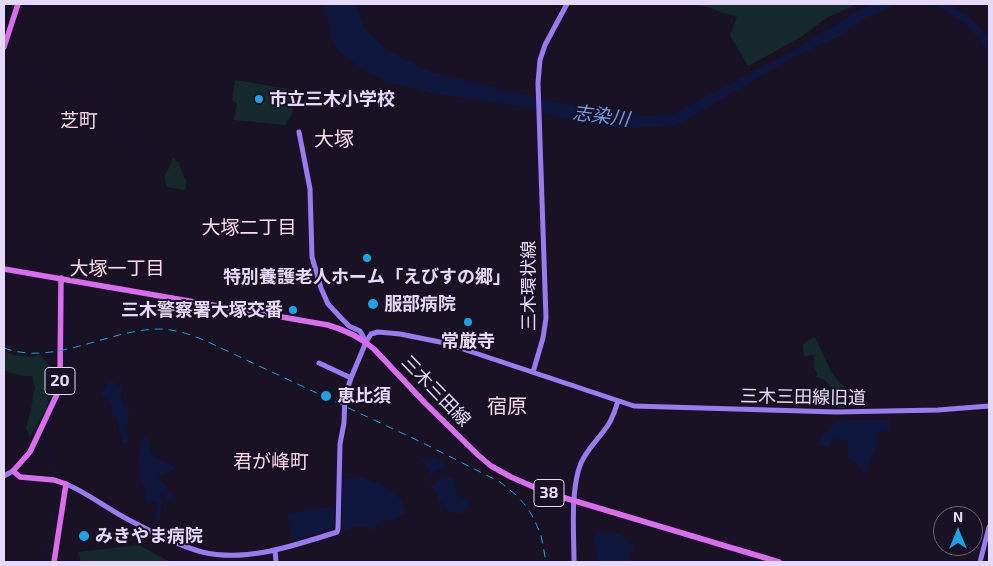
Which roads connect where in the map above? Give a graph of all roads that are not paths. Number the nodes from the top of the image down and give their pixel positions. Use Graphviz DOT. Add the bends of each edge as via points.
graph roads {
  1 [pos="18,4"];
  2 [pos="567,4"];
  3 [pos="4,47"];
  4 [pos="299,132"];
  5 [pos="4,269"];
  6 [pos="60,278"];
  7 [pos="366,342"];
  8 [pos="319,363"];
  9 [pos="533,372"];
  10 [pos="351,378"];
  11 [pos="618,401"];
  12 [pos="989,406"];
  13 [pos="13,471"];
  14 [pos="4,476"];
  15 [pos="66,484"];
  16 [pos="575,501"];
  17 [pos="989,527"];
  18 [pos="275,550"];
  19 [pos="54,562"];
  20 [pos="276,562"];
  21 [pos="574,562"];
  22 [pos="779,562"];
  23 [pos="980,562"];
  1 -- 3 [label="main road"];
  2 -- 9 [label="street, 三木環状線" via="540,60 538,88 546,318"];
  4 -- 7 [label="street" via="310,189 312,257 321,288 328,304 349,326 360,331"];
  5 -- 6 [label="main road, 三木三田線"];
  6 -- 7 [label="main road, 三木三田線 / 38" via="328,325"];
  6 -- 13 [label="main road, 20" via="59,390 30,452"];
  7 -- 9 [label="street" via="371,334 378,332 420,337"];
  7 -- 10 [label="street"];
  7 -- 16 [label="main road, 三木三田線 / 38" via="491,466 528,486"];
  8 -- 10 [label="street"];
  9 -- 11 [label="street"];
  10 -- 18 [label="street" via="345,396 340,444 338,531"];
  11 -- 12 [label="street, 三木三田線旧道" via="652,407 836,412"];
  11 -- 16 [label="street" via="610,421 582,462"];
  13 -- 14 [label="street"];
  13 -- 15 [label="main road" via="20,477"];
  15 -- 18 [label="street" via="128,520 189,548 226,555"];
  15 -- 19 [label="main road"];
  16 -- 21 [label="street"];
  16 -- 22 [label="main road, 三木三田線 / 38"];
  17 -- 23 [label="street"];
  18 -- 20 [label="street"];
}
